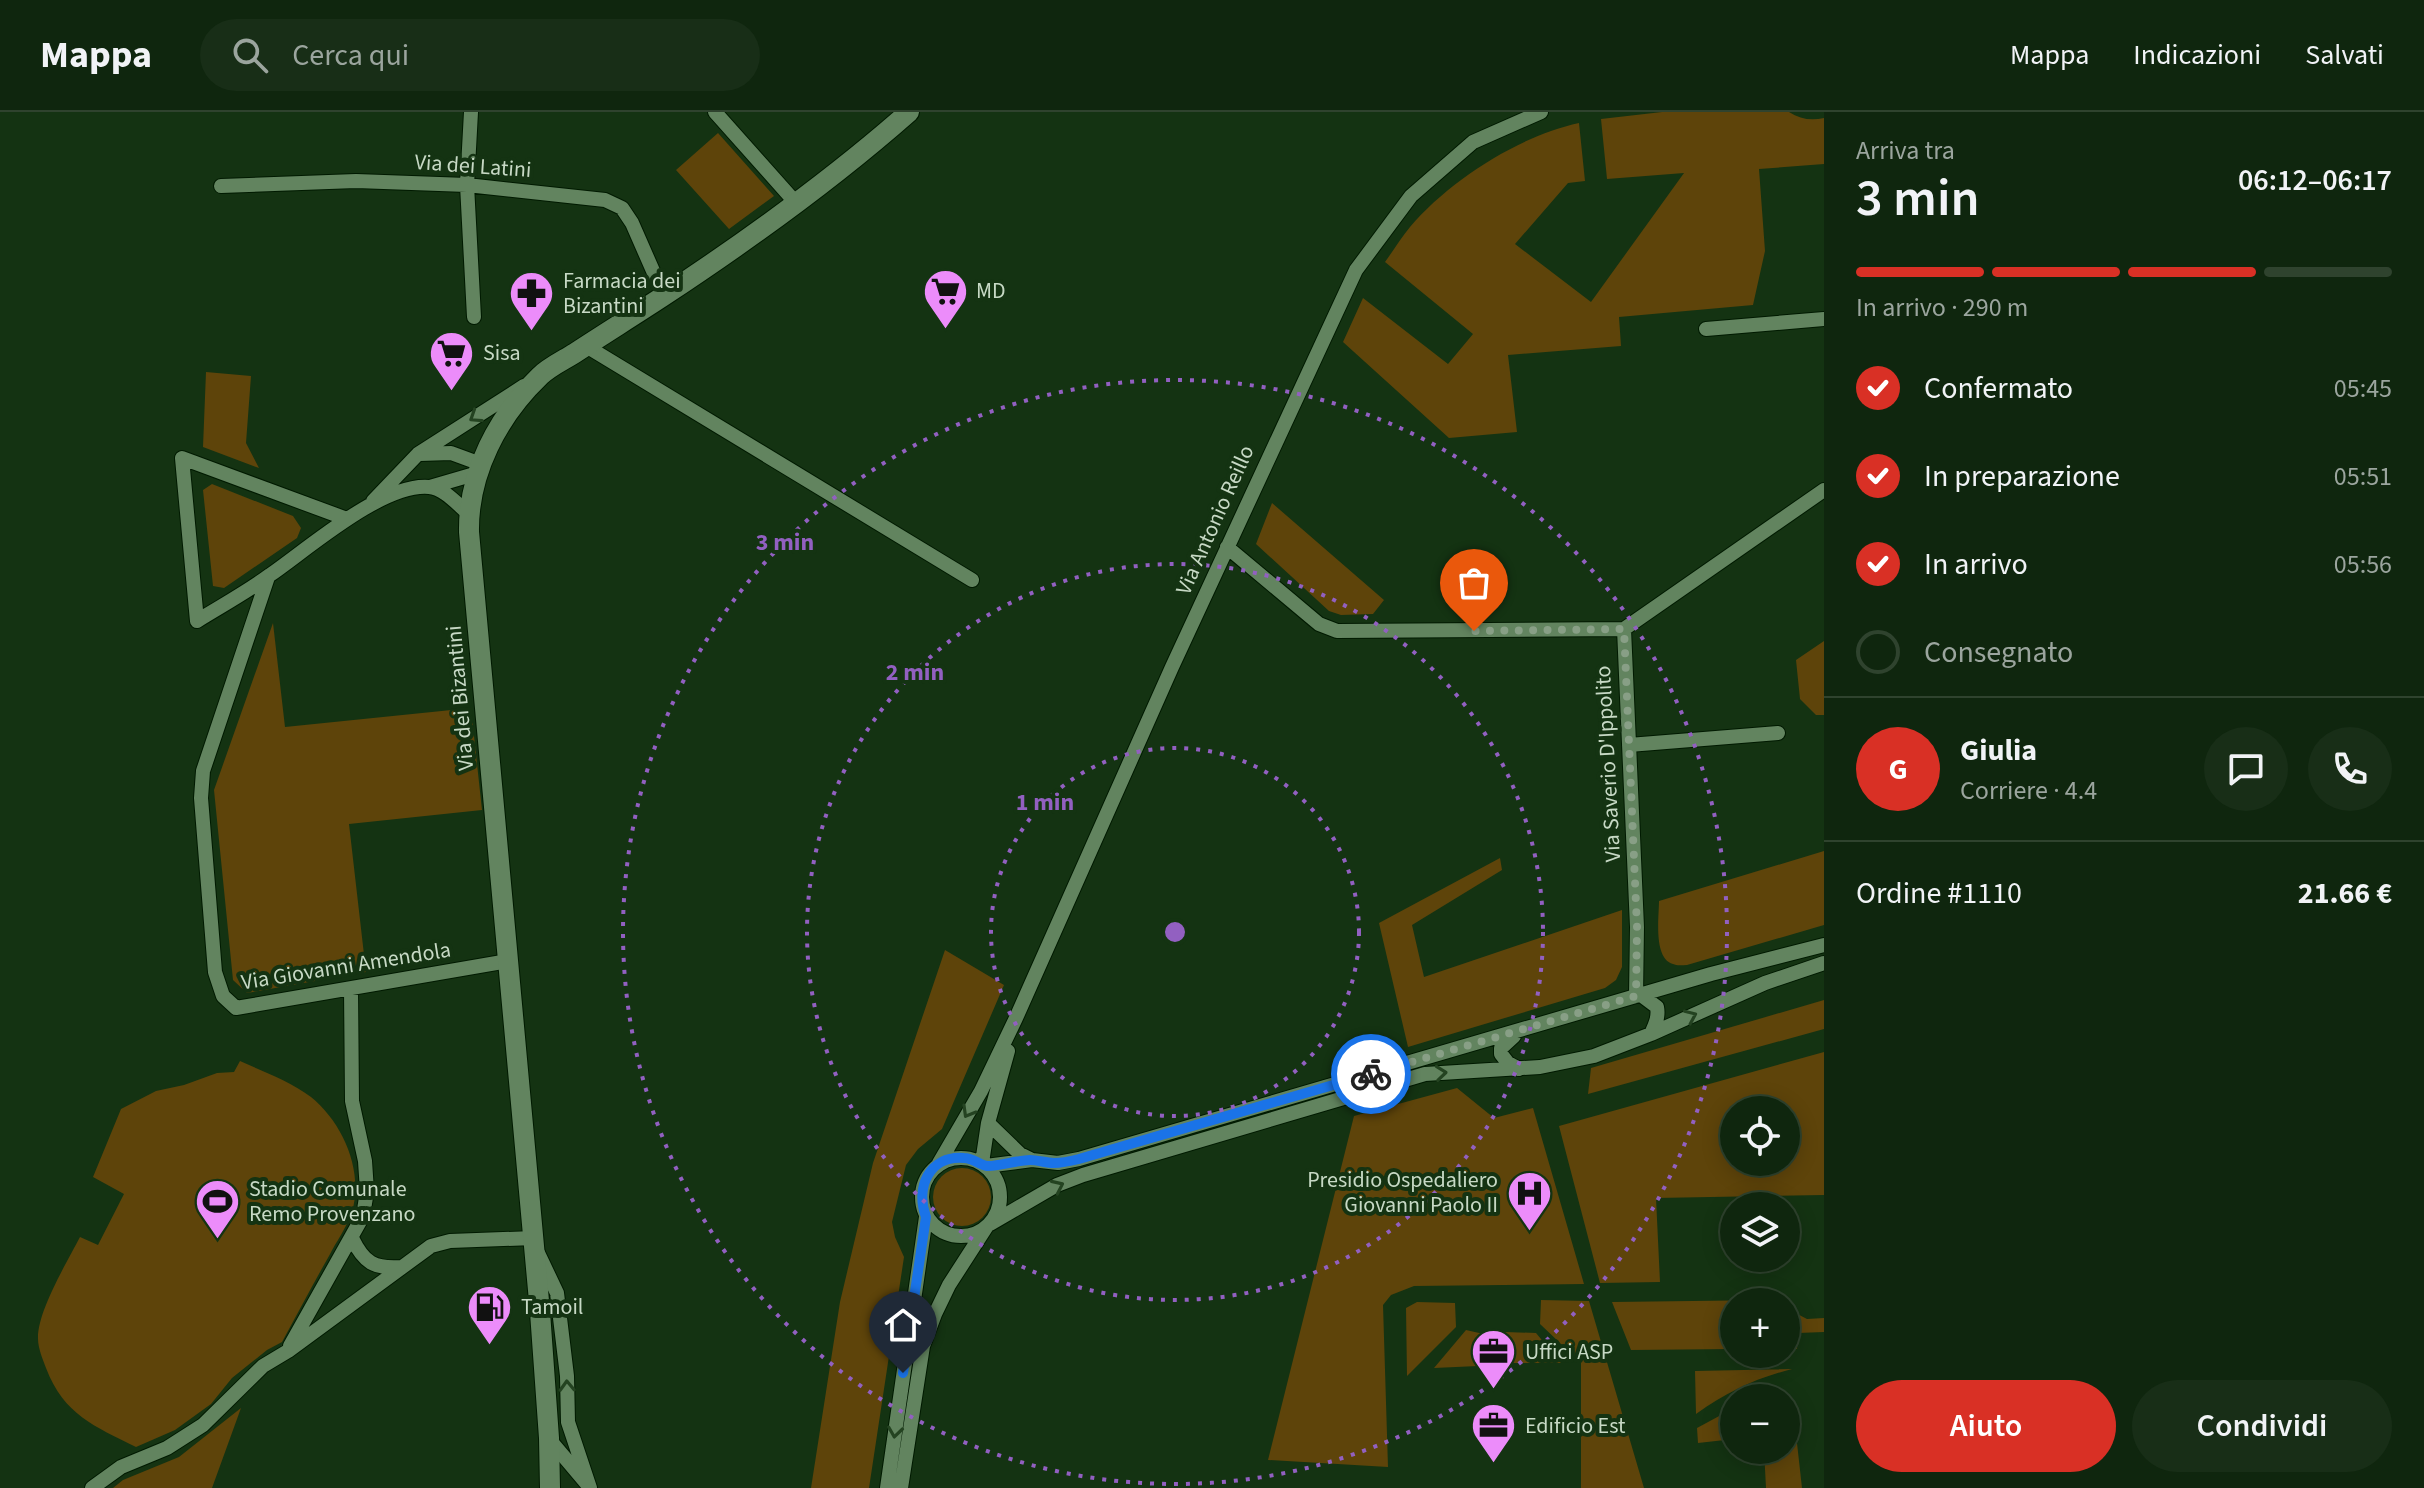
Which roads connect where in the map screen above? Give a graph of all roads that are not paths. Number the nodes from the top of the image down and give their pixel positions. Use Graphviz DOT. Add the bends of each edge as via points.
graph roads {
  1 [pos="471,112"];
  2 [pos="715,112"];
  3 [pos="909,112"];
  4 [pos="1541,112"];
  5 [pos="467,185"];
  6 [pos="221,186"];
  7 [pos="796,203"];
  8 [pos="664,296"];
  9 [pos="474,317"];
  10 [pos="1824,319"];
  11 [pos="1706,329"];
  12 [pos="586,346"];
  13 [pos="541,375"];
  14 [pos="418,454"];
  15 [pos="480,469"];
  16 [pos="430,487"];
  17 [pos="1824,490"];
  18 [pos="370,504"];
  19 [pos="469,514"];
  20 [pos="347,519"];
  21 [pos="1227,547"];
  22 [pos="268,577"];
  23 [pos="972,580"];
  24 [pos="1624,629"];
  25 [pos="1778,733"];
  26 [pos="1629,745"];
  27 [pos="1824,945"];
  28 [pos="508,961"];
  29 [pos="1824,963"];
  30 [pos="351,988"];
  31 [pos="1639,996"];
  32 [pos="1016,1018"];
  33 [pos="1521,1032"];
  34 [pos="1651,1034"];
  35 [pos="1519,1069"];
  36 [pos="988,1123"];
  37 [pos="1032,1160"];
  38 [pos="939,1163"];
  39 [pos="984,1165"];
  40 [pos="926,1217"];
  41 [pos="988,1225"];
  42 [pos="352,1238"];
  43 [pos="534,1243"];
  44 [pos="402,1267"];
  45 [pos="288,1351"];
  46 [pos="555,1428"];
  47 [pos="550,1487"];
  48 [pos="92,1488"];
  49 [pos="590,1488"];
  50 [pos="887,1488"];
  51 [pos="901,1488"];
  1 -- 5 [label="street"];
  2 -- 7 [label="street"];
  3 -- 7 [label="street, Via dei Bizantini"];
  4 -- 21 [label="street, Via Antonio Reillo" via="1473,142 1411,196 1356,270"];
  5 -- 6 [label="street, Via dei Latini" via="356,181"];
  5 -- 8 [label="street, Via dei Latini" via="605,200 622,208"];
  5 -- 9 [label="street"];
  7 -- 8 [label="street, Via dei Bizantini"];
  8 -- 12 [label="street, Via dei Bizantini"];
  10 -- 11 [label="street"];
  12 -- 13 [label="street, Via dei Bizantini"];
  12 -- 23 [label="street"];
  13 -- 14 [label="street, one-way"];
  13 -- 15 [label="street, Via dei Bizantini" via="507,414"];
  14 -- 15 [label="street" via="451,453"];
  14 -- 18 [label="street"];
  15 -- 16 [label="street"];
  15 -- 19 [label="street, Via dei Bizantini"];
  16 -- 18 [label="street"];
  16 -- 19 [label="street"];
  17 -- 24 [label="street"];
  18 -- 20 [label="street"];
  19 -- 28 [label="street, Via dei Bizantini"];
  20 -- 22 [label="street"];
  20 -- 22 [label="street" via="182,458 197,621"];
  21 -- 24 [label="street" via="1319,624 1337,631"];
  21 -- 32 [label="street, Via Antonio Reillo"];
  22 -- 30 [label="street, Via Giovanni Amendola" via="203,771 215,972 223,996 236,1008"];
  24 -- 26 [label="street, Via Saverio D'Ippolito"];
  25 -- 26 [label="street"];
  26 -- 31 [label="street, Via Saverio D'Ippolito"];
  27 -- 31 [label="street"];
  28 -- 30 [label="street, Via Giovanni Amendola"];
  28 -- 43 [label="street, Via dei Bizantini"];
  34 -- 29 [label="street, one-way"];
  30 -- 42 [label="street" via="352,1101 367,1191"];
  31 -- 33 [label="street"];
  31 -- 34 [label="street" via="1659,1013"];
  32 -- 36 [label="street, Via Antonio Reillo"];
  32 -- 38 [label="street, Via Antonio Reillo, one-way"];
  33 -- 35 [label="street" via="1501,1048 1508,1063"];
  33 -- 37 [label="street" via="1079,1159"];
  34 -- 35 [label="street" via="1594,1056"];
  41 -- 35 [label="street, one-way" via="1083,1175 1375,1089 1438,1072"];
  36 -- 37 [label="street"];
  36 -- 39 [label="street, Via Antonio Reillo"];
  37 -- 39 [label="street"];
  38 -- 39 [label="street" via="960,1157"];
  38 -- 40 [label="street" via="921,1193"];
  39 -- 41 [label="street" via="1000,1194"];
  40 -- 41 [label="street" via="955,1236 977,1233"];
  40 -- 50 [label="street, one-way"];
  41 -- 51 [label="street" via="949,1285 923,1346"];
  42 -- 44 [label="street" via="372,1264"];
  42 -- 45 [label="street"];
  43 -- 44 [label="street" via="450,1241 431,1246"];
  43 -- 46 [label="street, Via dei Bizantini"];
  44 -- 45 [label="street"];
  45 -- 48 [label="street" via="263,1366 203,1425"];
  46 -- 47 [label="street, Via dei Bizantini"];
  46 -- 49 [label="street"];
  46 -- 49 [label="street"];
  47 -- 49 [label="street" via="570,1474"];
}
